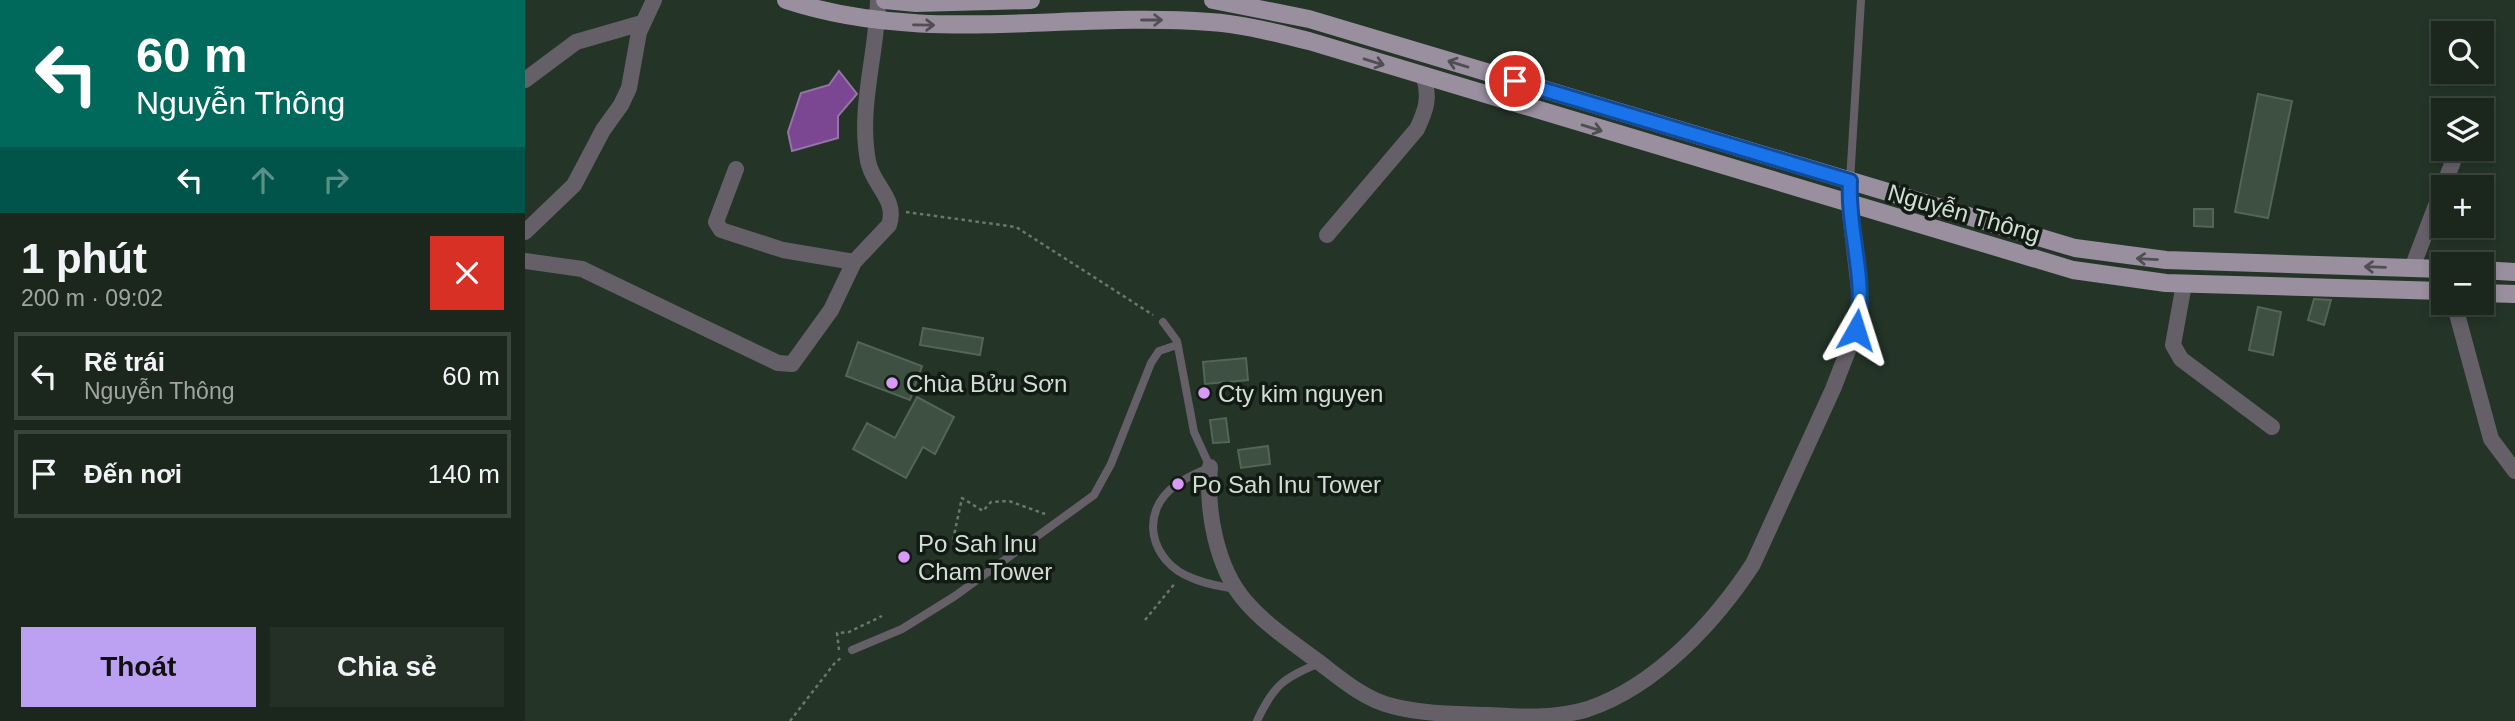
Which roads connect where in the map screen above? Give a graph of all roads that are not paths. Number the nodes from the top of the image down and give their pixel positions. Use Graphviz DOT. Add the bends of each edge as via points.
graph roads {
  1 [pos="654,0"];
  2 [pos="786,0"];
  3 [pos="878,0"];
  4 [pos="885,0"];
  5 [pos="1031,0"];
  6 [pos="1213,0"];
  7 [pos="1861,0"];
  8 [pos="877,22"];
  9 [pos="642,23"];
  10 [pos="1424,77"];
  11 [pos="525,80"];
  12 [pos="736,169"];
  13 [pos="1850,181"];
  14 [pos="1849,205"];
  15 [pos="2431,218"];
  16 [pos="525,232"];
  17 [pos="1327,235"];
  18 [pos="525,261"];
  19 [pos="854,262"];
  20 [pos="2412,268"];
  21 [pos="2431,269"];
  22 [pos="2494,271"];
  23 [pos="2515,272"];
  24 [pos="2184,284"];
  25 [pos="2431,291"];
  26 [pos="2494,293"];
  27 [pos="2515,294"];
  28 [pos="2456,315"];
  29 [pos="1163,321"];
  30 [pos="1177,345"];
  31 [pos="2272,427"];
  32 [pos="1210,467"];
  33 [pos="2515,471"];
  34 [pos="1237,590"];
  35 [pos="848,653"];
  36 [pos="1319,663"];
  37 [pos="1588,715"];
  38 [pos="1257,721"];
  1 -- 9 [label="street"];
  2 -- 8 [label="main road, Nguyễn Thông"];
  3 -- 8 [label="street"];
  4 -- 5 [label="main road"];
  13 -- 6 [label="main road, Nguyễn Thông, one-way" via="1309,19"];
  7 -- 13 [label="lane"];
  8 -- 10 [label="main road, Nguyễn Thông, one-way" via="1211,22 1297,38"];
  8 -- 19 [label="street" via="866,94 867,158 892,211 889,225"];
  9 -- 11 [label="street" via="576,42"];
  9 -- 16 [label="street" via="629,88 621,105 574,184"];
  10 -- 14 [label="main road, Nguyễn Thông, one-way"];
  10 -- 17 [label="street" via="1429,93 1417,129"];
  12 -- 19 [label="street" via="717,212 721,230 783,250"];
  13 -- 14 [label="street"];
  20 -- 13 [label="main road, Nguyễn Thông, one-way" via="2107,255"];
  14 -- 24 [label="main road, Nguyễn Thông" via="2073,270"];
  14 -- 37 [label="street" via="1860,298 1856,330 1753,564 1738,587 1666,663"];
  15 -- 20 [label="street"];
  18 -- 19 [label="street" via="582,269 786,365 798,359 831,310"];
  20 -- 21 [label="main road, Nguyễn Thông"];
  22 -- 23 [label="main road"];
  24 -- 25 [label="main road, Nguyễn Thông"];
  24 -- 31 [label="street" via="2173,345 2181,359"];
  26 -- 27 [label="main road"];
  28 -- 33 [label="street" via="2491,439"];
  29 -- 30 [label="lane"];
  30 -- 32 [label="lane" via="1194,432"];
  30 -- 35 [label="lane" via="1159,351 1151,363 1094,495 955,596 902,629"];
  32 -- 34 [label="street" via="1210,509"];
  32 -- 34 [label="lane" via="1174,486 1154,515 1153,536 1158,552 1189,578"];
  34 -- 36 [label="street" via="1254,611"];
  36 -- 37 [label="street" via="1372,698 1408,709 1540,717"];
  36 -- 38 [label="lane" via="1277,685"];
}
